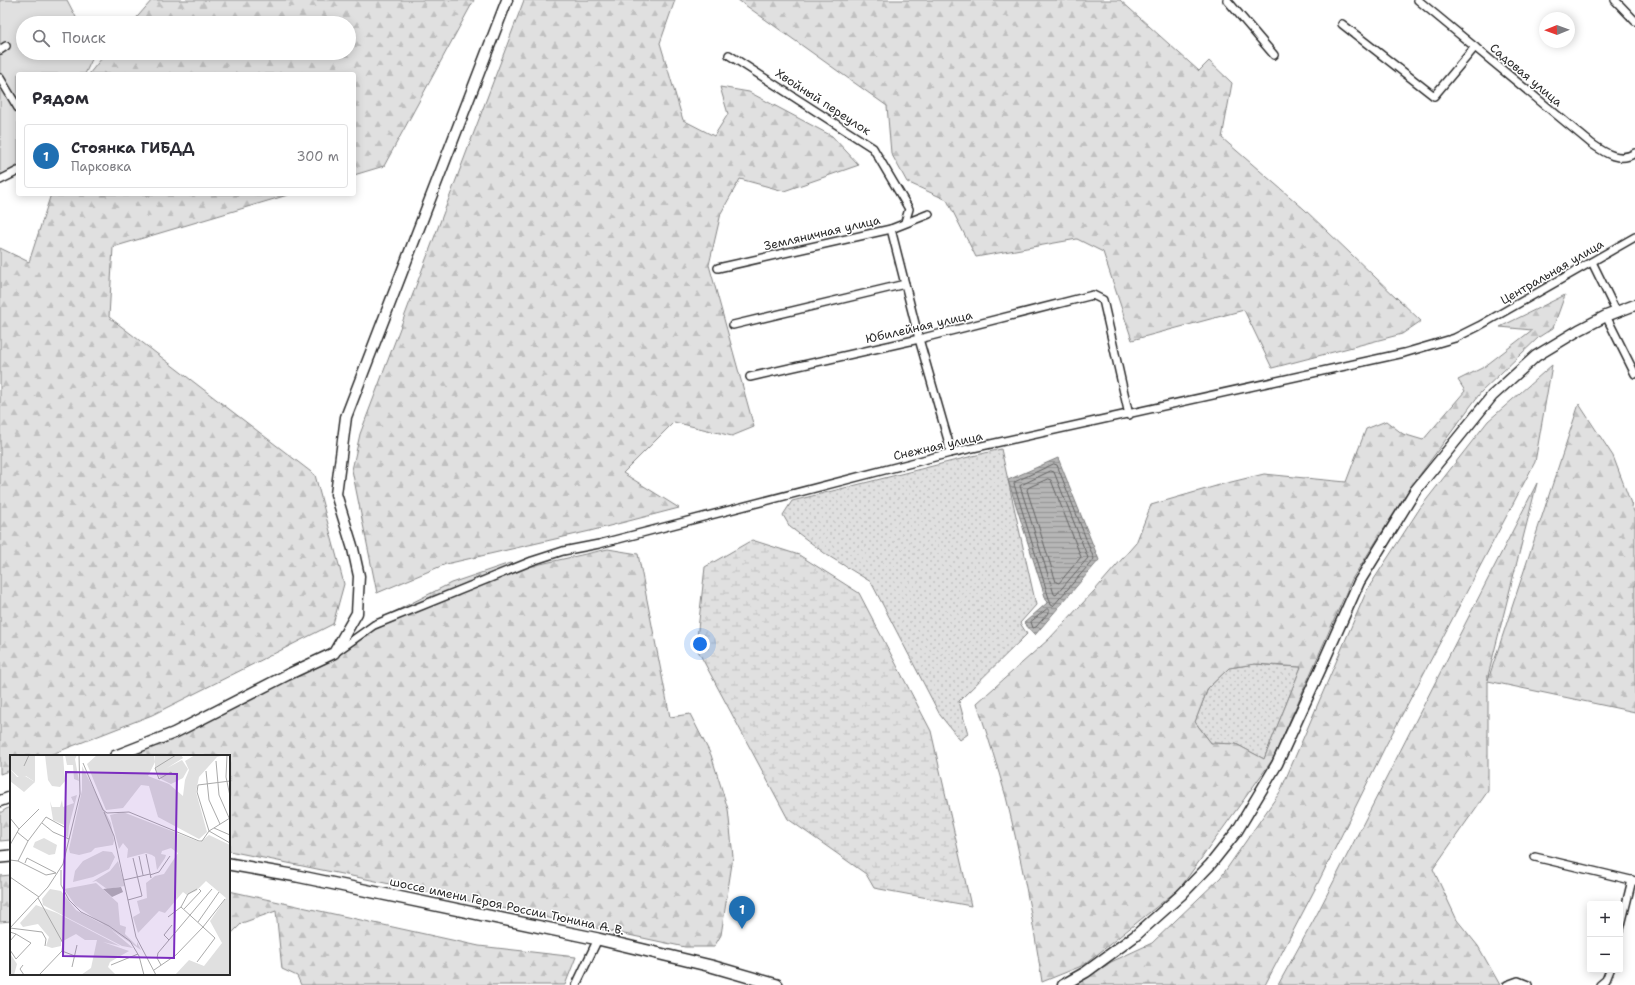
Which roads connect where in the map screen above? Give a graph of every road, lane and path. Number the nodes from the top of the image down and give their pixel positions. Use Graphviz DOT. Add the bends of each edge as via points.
graph roads {
  1 [pos="507,0"];
  2 [pos="1227,0"];
  3 [pos="1418,0"];
  4 [pos="1616,0"];
  5 [pos="1635,21"];
  6 [pos="1342,24"];
  7 [pos="1475,46"];
  8 [pos="729,55"];
  9 [pos="1274,55"];
  10 [pos="0,78"];
  11 [pos="16,105"];
  12 [pos="1635,153"];
  13 [pos="16,172"];
  14 [pos="0,180"];
  15 [pos="929,214"];
  16 [pos="905,222"];
  17 [pos="891,229"];
  18 [pos="1635,237"];
  19 [pos="1592,262"];
  20 [pos="718,268"];
  21 [pos="905,284"];
  22 [pos="1635,304"];
  23 [pos="1616,310"];
  24 [pos="1606,316"];
  25 [pos="733,325"];
  26 [pos="919,340"];
  27 [pos="1635,374"];
  28 [pos="750,377"];
  29 [pos="1284,380"];
  30 [pos="1128,415"];
  31 [pos="950,453"];
  32 [pos="334,653"];
  33 [pos="118,755"];
  34 [pos="10,797"];
  35 [pos="0,801"];
  36 [pos="10,856"];
  37 [pos="0,857"];
  38 [pos="1535,857"];
  39 [pos="230,864"];
  40 [pos="1633,881"];
  41 [pos="1623,918"];
  42 [pos="598,939"];
  43 [pos="1609,973"];
  44 [pos="576,985"];
  45 [pos="777,985"];
  46 [pos="1063,985"];
  47 [pos="1507,985"];
  48 [pos="1528,985"];
  49 [pos="1600,985"];
  1 -- 32 [label="street" via="346,417 336,494 359,576 357,613"];
  2 -- 9 [label="street"];
  3 -- 7 [label="street, Садовая улица"];
  4 -- 5 [label="street"];
  6 -- 7 [label="street" via="1434,96"];
  7 -- 12 [label="street, Садовая улица" via="1592,144 1614,156 1624,157"];
  8 -- 16 [label="street, Хвойный переулок" via="873,148 909,210"];
  10 -- 11 [label="street"];
  13 -- 14 [label="street"];
  15 -- 16 [label="street, Земляничная улица"];
  16 -- 17 [label="street, Земляничная улица"];
  17 -- 20 [label="street, Земляничная улица"];
  17 -- 21 [label="street"];
  18 -- 19 [label="street, Центральная улица"];
  19 -- 23 [label="street"];
  19 -- 29 [label="street, Центральная улица" via="1455,338 1404,353"];
  21 -- 25 [label="street"];
  21 -- 26 [label="street"];
  22 -- 23 [label="street"];
  23 -- 24 [label="street"];
  24 -- 27 [label="street"];
  24 -- 46 [label="street" via="1536,356 1492,396 1415,491 1358,582 1277,764 1237,831 1181,895 1135,936 1086,972"];
  26 -- 28 [label="street, Юбилейная улица"];
  26 -- 30 [label="street, Юбилейная улица" via="1093,295 1103,300"];
  26 -- 31 [label="street"];
  29 -- 30 [label="street, Снежная улица"];
  30 -- 31 [label="street, Снежная улица"];
  31 -- 32 [label="street, Снежная улица" via="532,561 374,625"];
  32 -- 33 [label="street" via="174,733"];
  34 -- 35 [label="street"];
  36 -- 37 [label="main road"];
  38 -- 40 [label="street"];
  39 -- 42 [label="main road, шоссе имени Героя России Тюнина А. В."];
  40 -- 41 [label="street"];
  42 -- 44 [label="street"];
  42 -- 45 [label="main road, шоссе имени Героя России Тюнина А. В."];
  43 -- 49 [label="street"];
  47 -- 48 [label="street" via="1518,982"];
}
